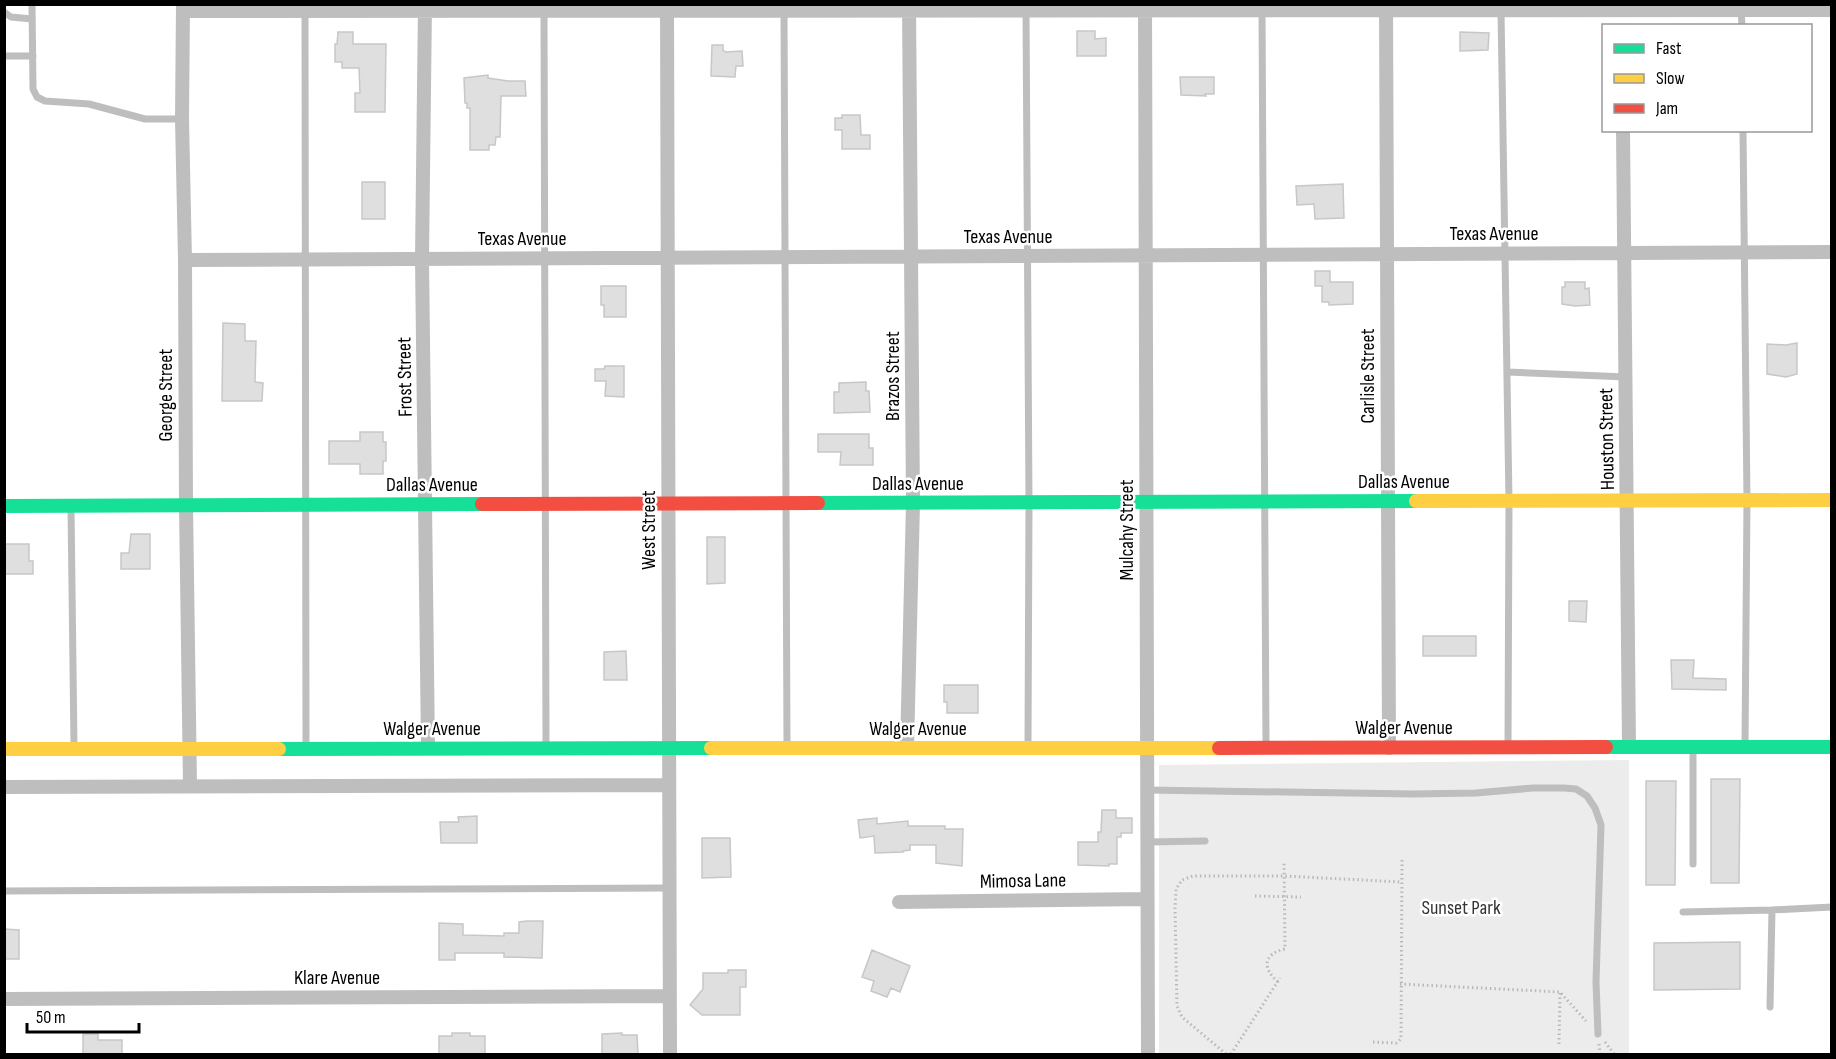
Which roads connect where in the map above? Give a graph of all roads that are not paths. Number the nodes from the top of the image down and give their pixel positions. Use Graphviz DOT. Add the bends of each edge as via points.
graph roads {
  1 [pos="32,4"];
  2 [pos="183,8"];
  3 [pos="305,8"];
  4 [pos="425,8"];
  5 [pos="544,8"];
  6 [pos="668,8"];
  7 [pos="784,8"];
  8 [pos="909,8"];
  9 [pos="1026,8"];
  10 [pos="1145,8"];
  11 [pos="1262,8"];
  12 [pos="1386,8"];
  13 [pos="1548,8"];
  14 [pos="1501,10"];
  15 [pos="1622,10"];
  16 [pos="1741,10"];
  17 [pos="1832,10"];
  18 [pos="4,12"];
  19 [pos="32,19"];
  20 [pos="1622,24"];
  21 [pos="1742,24"];
  22 [pos="4,56"];
  23 [pos="33,56"];
  24 [pos="182,119"];
  25 [pos="1623,132"];
  26 [pos="1743,132"];
  27 [pos="1832,252"];
  28 [pos="1745,253"];
  29 [pos="1505,254"];
  30 [pos="1624,254"];
  31 [pos="1264,255"];
  32 [pos="1387,255"];
  33 [pos="1028,256"];
  34 [pos="1145,256"];
  35 [pos="785,257"];
  36 [pos="911,257"];
  37 [pos="545,258"];
  38 [pos="668,258"];
  39 [pos="422,259"];
  40 [pos="185,260"];
  41 [pos="305,260"];
  42 [pos="1507,372"];
  43 [pos="1626,377"];
  44 [pos="1832,500"];
  45 [pos="1509,501"];
  46 [pos="1627,501"];
  47 [pos="1747,501"];
  48 [pos="1146,502"];
  49 [pos="1265,502"];
  50 [pos="1388,502"];
  51 [pos="913,503"];
  52 [pos="1029,503"];
  53 [pos="426,504"];
  54 [pos="545,504"];
  55 [pos="669,504"];
  56 [pos="786,504"];
  57 [pos="186,505"];
  58 [pos="306,505"];
  59 [pos="4,506"];
  60 [pos="71,506"];
  61 [pos="1629,747"];
  62 [pos="1694,747"];
  63 [pos="1745,747"];
  64 [pos="1832,747"];
  65 [pos="306,748"];
  66 [pos="428,748"];
  67 [pos="546,748"];
  68 [pos="669,748"];
  69 [pos="788,748"];
  70 [pos="907,748"];
  71 [pos="1028,748"];
  72 [pos="1148,748"];
  73 [pos="1266,748"];
  74 [pos="1389,748"];
  75 [pos="1508,748"];
  76 [pos="4,749"];
  77 [pos="74,749"];
  78 [pos="189,749"];
  79 [pos="669,785"];
  80 [pos="190,786"];
  81 [pos="4,787"];
  82 [pos="1147,790"];
  83 [pos="1205,841"];
  84 [pos="1147,842"];
  85 [pos="1693,864"];
  86 [pos="669,888"];
  87 [pos="4,891"];
  88 [pos="1148,899"];
  89 [pos="899,902"];
  90 [pos="1832,907"];
  91 [pos="1772,910"];
  92 [pos="1683,912"];
  93 [pos="670,996"];
  94 [pos="4,999"];
  95 [pos="1770,1007"];
  96 [pos="1598,1034"];
  97 [pos="670,1054"];
  98 [pos="1148,1054"];
  1 -- 19 [label="lane"];
  2 -- 3 [label="street"];
  2 -- 24 [label="street, George Street"];
  3 -- 4 [label="street"];
  3 -- 41 [label="lane"];
  4 -- 5 [label="street"];
  4 -- 39 [label="street, Frost Street"];
  5 -- 6 [label="street"];
  5 -- 37 [label="lane"];
  6 -- 7 [label="street"];
  6 -- 38 [label="street, West Street"];
  7 -- 8 [label="street"];
  7 -- 35 [label="lane"];
  8 -- 9 [label="street"];
  8 -- 36 [label="street, Brazos Street"];
  9 -- 10 [label="street"];
  9 -- 33 [label="lane"];
  10 -- 11 [label="street"];
  10 -- 34 [label="street, Mulcahy Street"];
  11 -- 12 [label="street"];
  11 -- 31 [label="lane"];
  12 -- 14 [label="street"];
  12 -- 32 [label="street, Carlisle Street"];
  13 -- 14 [label="street"];
  13 -- 15 [label="street"];
  14 -- 29 [label="lane"];
  15 -- 16 [label="street"];
  15 -- 20 [label="street"];
  16 -- 17 [label="street"];
  16 -- 21 [label="lane"];
  18 -- 19 [label="lane" via="11,17"];
  19 -- 23 [label="lane"];
  22 -- 23 [label="lane"];
  23 -- 24 [label="lane" via="33,89 45,101 89,104 145,118"];
  24 -- 40 [label="street, George Street"];
  25 -- 30 [label="street, Houston Street"];
  26 -- 28 [label="lane"];
  27 -- 28 [label="street, Texas Avenue"];
  28 -- 30 [label="street, Texas Avenue"];
  28 -- 47 [label="lane"];
  29 -- 30 [label="street, Texas Avenue"];
  29 -- 32 [label="street, Texas Avenue"];
  29 -- 42 [label="lane"];
  30 -- 43 [label="street, Houston Street"];
  31 -- 32 [label="street, Texas Avenue"];
  31 -- 34 [label="street, Texas Avenue"];
  31 -- 49 [label="lane"];
  32 -- 50 [label="street, Carlisle Street"];
  33 -- 34 [label="street, Texas Avenue"];
  33 -- 36 [label="street, Texas Avenue"];
  33 -- 52 [label="lane"];
  34 -- 48 [label="street, Mulcahy Street"];
  35 -- 36 [label="street, Texas Avenue"];
  35 -- 38 [label="street, Texas Avenue"];
  35 -- 56 [label="lane"];
  36 -- 51 [label="street, Brazos Street"];
  37 -- 38 [label="street, Texas Avenue"];
  37 -- 39 [label="street, Texas Avenue"];
  37 -- 54 [label="lane"];
  38 -- 55 [label="street, West Street"];
  39 -- 41 [label="street, Texas Avenue"];
  39 -- 53 [label="street, Frost Street"];
  40 -- 41 [label="street, Texas Avenue"];
  40 -- 57 [label="street, George Street"];
  41 -- 58 [label="lane"];
  42 -- 43 [label="lane"];
  42 -- 45 [label="lane"];
  43 -- 46 [label="street, Houston Street"];
  44 -- 47 [label="street, Dallas Avenue"];
  45 -- 46 [label="street, Dallas Avenue"];
  45 -- 50 [label="street, Dallas Avenue"];
  45 -- 75 [label="lane"];
  46 -- 47 [label="street, Dallas Avenue"];
  46 -- 61 [label="street, Houston Street"];
  47 -- 63 [label="lane"];
  48 -- 49 [label="street, Dallas Avenue"];
  48 -- 52 [label="street, Dallas Avenue"];
  48 -- 72 [label="street, Mulcahy Street"];
  49 -- 50 [label="street, Dallas Avenue"];
  49 -- 73 [label="lane"];
  50 -- 74 [label="street, Carlisle Street"];
  51 -- 52 [label="street, Dallas Avenue"];
  51 -- 56 [label="street, Dallas Avenue"];
  51 -- 70 [label="street, Brazos Street"];
  52 -- 71 [label="lane"];
  53 -- 54 [label="street, Dallas Avenue"];
  53 -- 58 [label="street, Dallas Avenue"];
  53 -- 66 [label="street, Frost Street"];
  54 -- 55 [label="street, Dallas Avenue"];
  54 -- 67 [label="lane"];
  55 -- 56 [label="street, Dallas Avenue"];
  55 -- 68 [label="street, West Street"];
  56 -- 69 [label="lane"];
  57 -- 58 [label="street, Dallas Avenue"];
  57 -- 60 [label="street, Dallas Avenue"];
  57 -- 78 [label="street, George Street"];
  58 -- 65 [label="lane"];
  59 -- 60 [label="street, Dallas Avenue"];
  60 -- 77 [label="lane"];
  61 -- 62 [label="street, Walger Avenue"];
  61 -- 75 [label="street, Walger Avenue"];
  62 -- 63 [label="street, Walger Avenue"];
  62 -- 85 [label="lane"];
  63 -- 64 [label="street, Walger Avenue"];
  65 -- 66 [label="street, Walger Avenue"];
  65 -- 78 [label="street, Walger Avenue"];
  66 -- 67 [label="street, Walger Avenue"];
  67 -- 68 [label="street, Walger Avenue"];
  68 -- 69 [label="street, Walger Avenue"];
  68 -- 79 [label="street, West Street"];
  69 -- 70 [label="street, Walger Avenue"];
  70 -- 71 [label="street, Walger Avenue"];
  71 -- 72 [label="street, Walger Avenue"];
  72 -- 73 [label="street, Walger Avenue"];
  72 -- 82 [label="street, Mulcahy Street"];
  73 -- 74 [label="street, Walger Avenue"];
  74 -- 75 [label="street, Walger Avenue"];
  76 -- 77 [label="street, Walger Avenue"];
  77 -- 78 [label="street, Walger Avenue"];
  78 -- 80 [label="street, George Street"];
  79 -- 80 [label="street"];
  79 -- 86 [label="street, West Street"];
  80 -- 81 [label="street"];
  82 -- 84 [label="street, Mulcahy Street"];
  82 -- 96 [label="lane" via="1413,794 1576,789 1587,796 1601,825"];
  83 -- 84 [label="lane"];
  84 -- 88 [label="street, Mulcahy Street"];
  86 -- 87 [label="lane"];
  86 -- 93 [label="street, West Street"];
  88 -- 89 [label="street, Mimosa Lane"];
  88 -- 98 [label="street, Mulcahy Street"];
  90 -- 91 [label="lane"];
  91 -- 92 [label="lane"];
  91 -- 95 [label="lane"];
  93 -- 94 [label="street, Klare Avenue"];
  93 -- 97 [label="street, West Street"];
}
